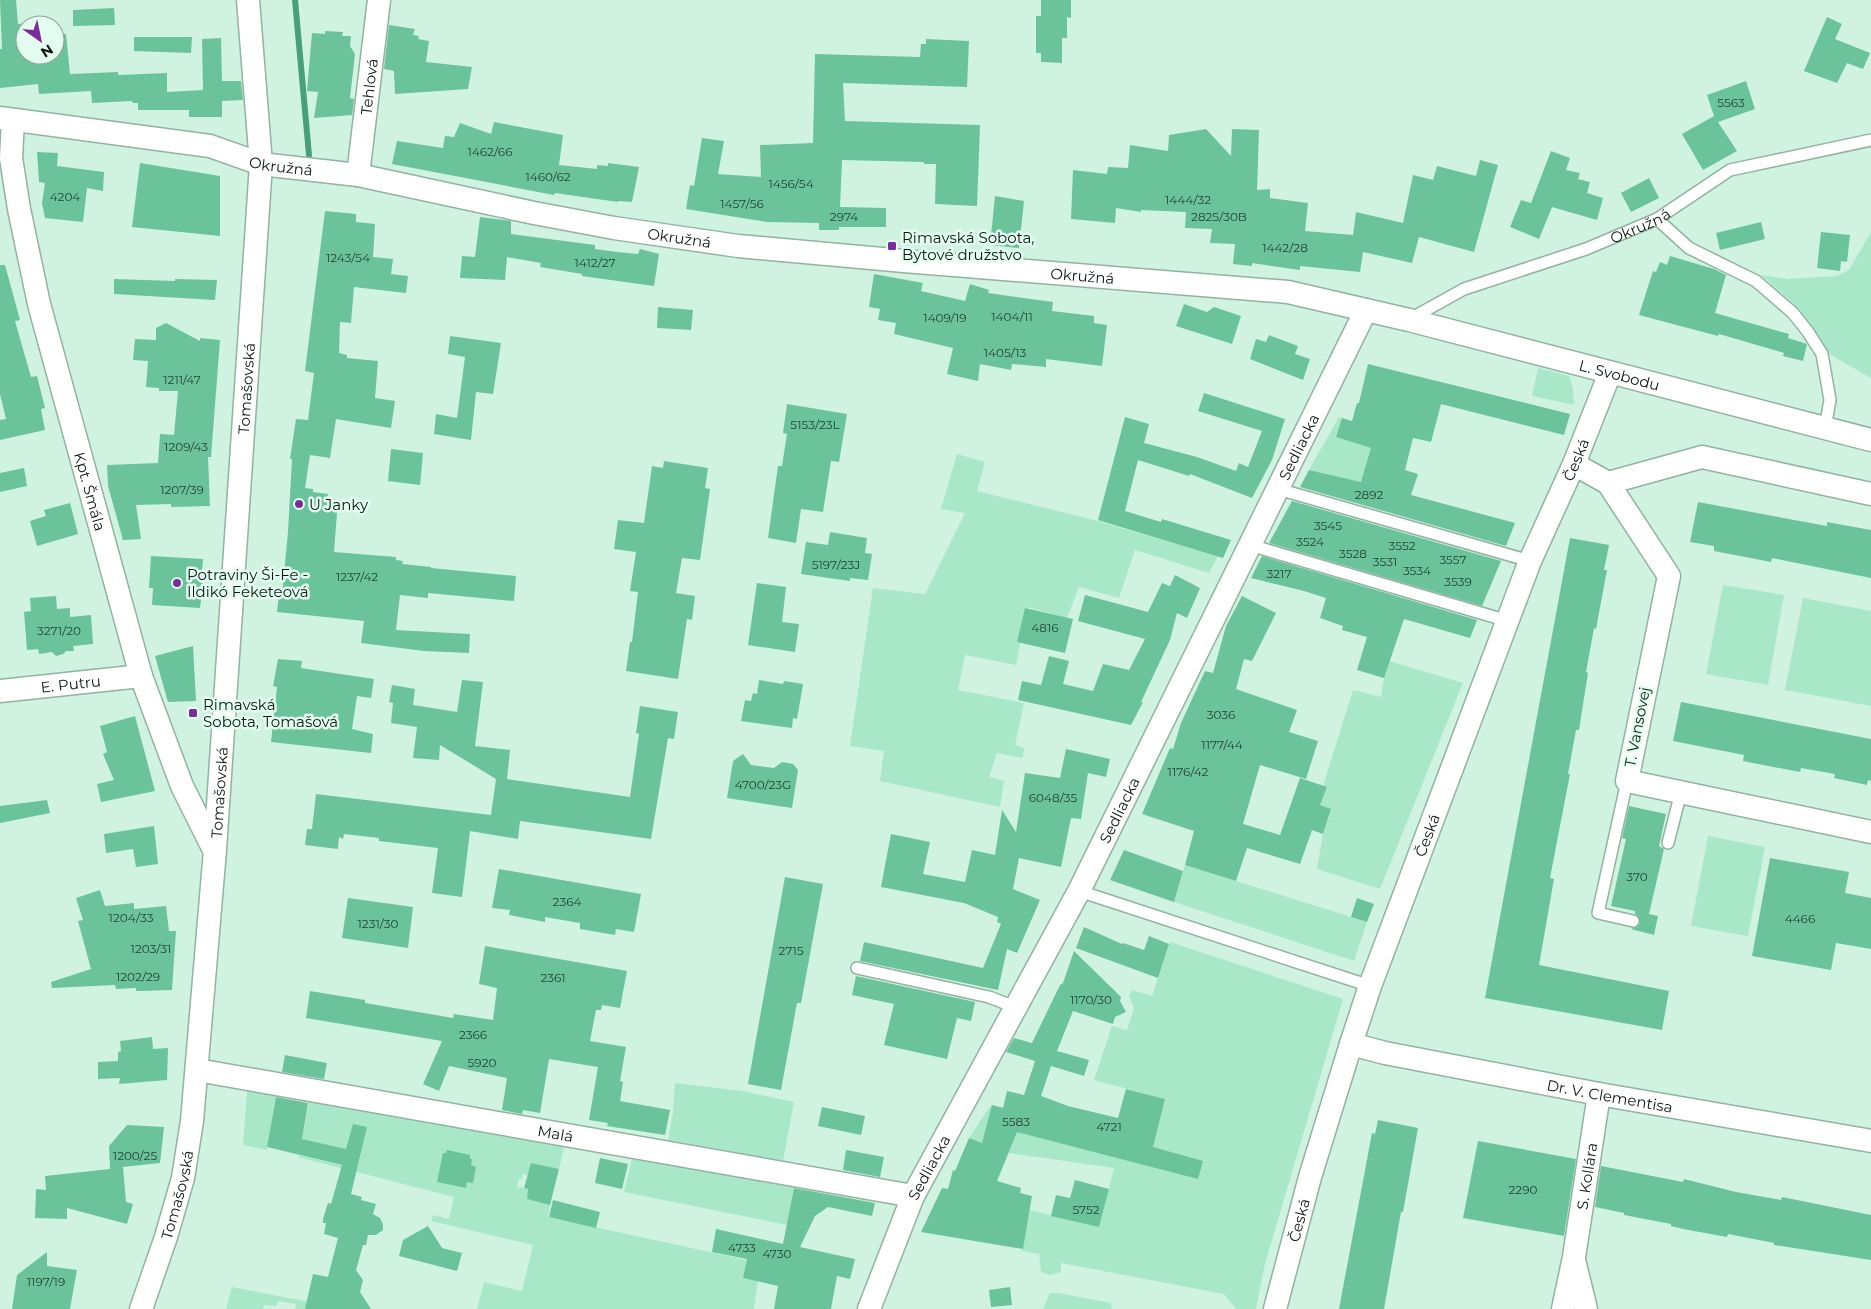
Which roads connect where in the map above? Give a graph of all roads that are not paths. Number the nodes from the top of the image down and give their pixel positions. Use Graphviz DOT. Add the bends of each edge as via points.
graph roads {
  1 [pos="248,0"];
  2 [pos="379,0"];
  3 [pos="6,119"];
  4 [pos="1871,140"];
  5 [pos="261,164"];
  6 [pos="358,175"];
  7 [pos="1657,219"];
  8 [pos="1366,310"];
  9 [pos="1408,320"];
  10 [pos="1610,373"];
  11 [pos="1825,428"];
  12 [pos="1871,440"];
  13 [pos="1574,464"];
  14 [pos="1608,483"];
  15 [pos="1278,489"];
  16 [pos="1871,494"];
  17 [pos="1250,545"];
  18 [pos="1530,561"];
  19 [pos="1508,620"];
  20 [pos="141,676"];
  21 [pos="0,691"];
  22 [pos="1627,781"];
  23 [pos="1681,792"];
  24 [pos="1871,832"];
  25 [pos="1668,842"];
  26 [pos="215,850"];
  27 [pos="1078,891"];
  28 [pos="1633,921"];
  29 [pos="857,968"];
  30 [pos="1370,986"];
  31 [pos="1016,1007"];
  32 [pos="1351,1044"];
  33 [pos="197,1070"];
  34 [pos="1599,1094"];
  35 [pos="1871,1141"];
  36 [pos="913,1196"];
  37 [pos="1574,1257"];
  38 [pos="141,1309"];
  39 [pos="869,1309"];
  40 [pos="1275,1309"];
  41 [pos="1563,1309"];
  42 [pos="1586,1309"];
  1 -- 5 [label="street, Tomašovská"];
  2 -- 6 [label="street, Tehlová"];
  3 -- 5 [label="street, Okružná" via="210,146"];
  3 -- 20 [label="street, Kpt. Šmála" via="19,209 40,304"];
  4 -- 7 [label="lane, Okružná" via="1730,170"];
  5 -- 6 [label="street, Okružná"];
  5 -- 26 [label="street, Tomašovská"];
  6 -- 8 [label="street, Okružná" via="614,228 738,246 1288,292"];
  7 -- 9 [label="lane, Okružná" via="1586,249 1464,289"];
  7 -- 11 [label="lane" via="1689,248 1756,281 1793,313 1822,354 1830,400"];
  8 -- 9 [label="street, L. Svobodu"];
  8 -- 15 [label="street, Sedliacka"];
  9 -- 10 [label="street, L. Svobodu"];
  10 -- 11 [label="street, L. Svobodu"];
  10 -- 13 [label="street, Česká"];
  11 -- 12 [label="street, L. Svobodu"];
  13 -- 14 [label="street, T. Vansovej"];
  13 -- 18 [label="street, Česká"];
  14 -- 16 [label="street" via="1702,457"];
  14 -- 22 [label="street, T. Vansovej" via="1669,576"];
  15 -- 17 [label="street, Sedliacka"];
  15 -- 18 [label="lane"];
  17 -- 19 [label="lane"];
  17 -- 27 [label="street, Sedliacka"];
  18 -- 19 [label="street, Česká"];
  19 -- 30 [label="street, Česká"];
  20 -- 21 [label="street, E. Putru"];
  20 -- 26 [label="street, Kpt. Šmála" via="182,786"];
  22 -- 23 [label="street, T. Vansovej"];
  22 -- 28 [label="lane" via="1598,913"];
  23 -- 24 [label="street, T. Vansovej"];
  23 -- 25 [label="lane"];
  26 -- 33 [label="street, Tomašovská"];
  27 -- 30 [label="lane"];
  27 -- 31 [label="street, Sedliacka"];
  29 -- 31 [label="lane" via="989,997"];
  30 -- 32 [label="street, Česká"];
  31 -- 36 [label="street, Sedliacka"];
  32 -- 34 [label="street, Dr. V. Clementisa" via="1385,1054"];
  32 -- 40 [label="street, Česká" via="1310,1177"];
  33 -- 36 [label="street, Malá"];
  33 -- 38 [label="street, Tomašovská" via="183,1178"];
  34 -- 35 [label="street, Dr. V. Clementisa"];
  34 -- 37 [label="street, S. Kollára"];
  36 -- 39 [label="street, Sedliacka"];
  37 -- 41 [label="street, S. Kollára"];
  37 -- 42 [label="street, S. Kollára"];
}
